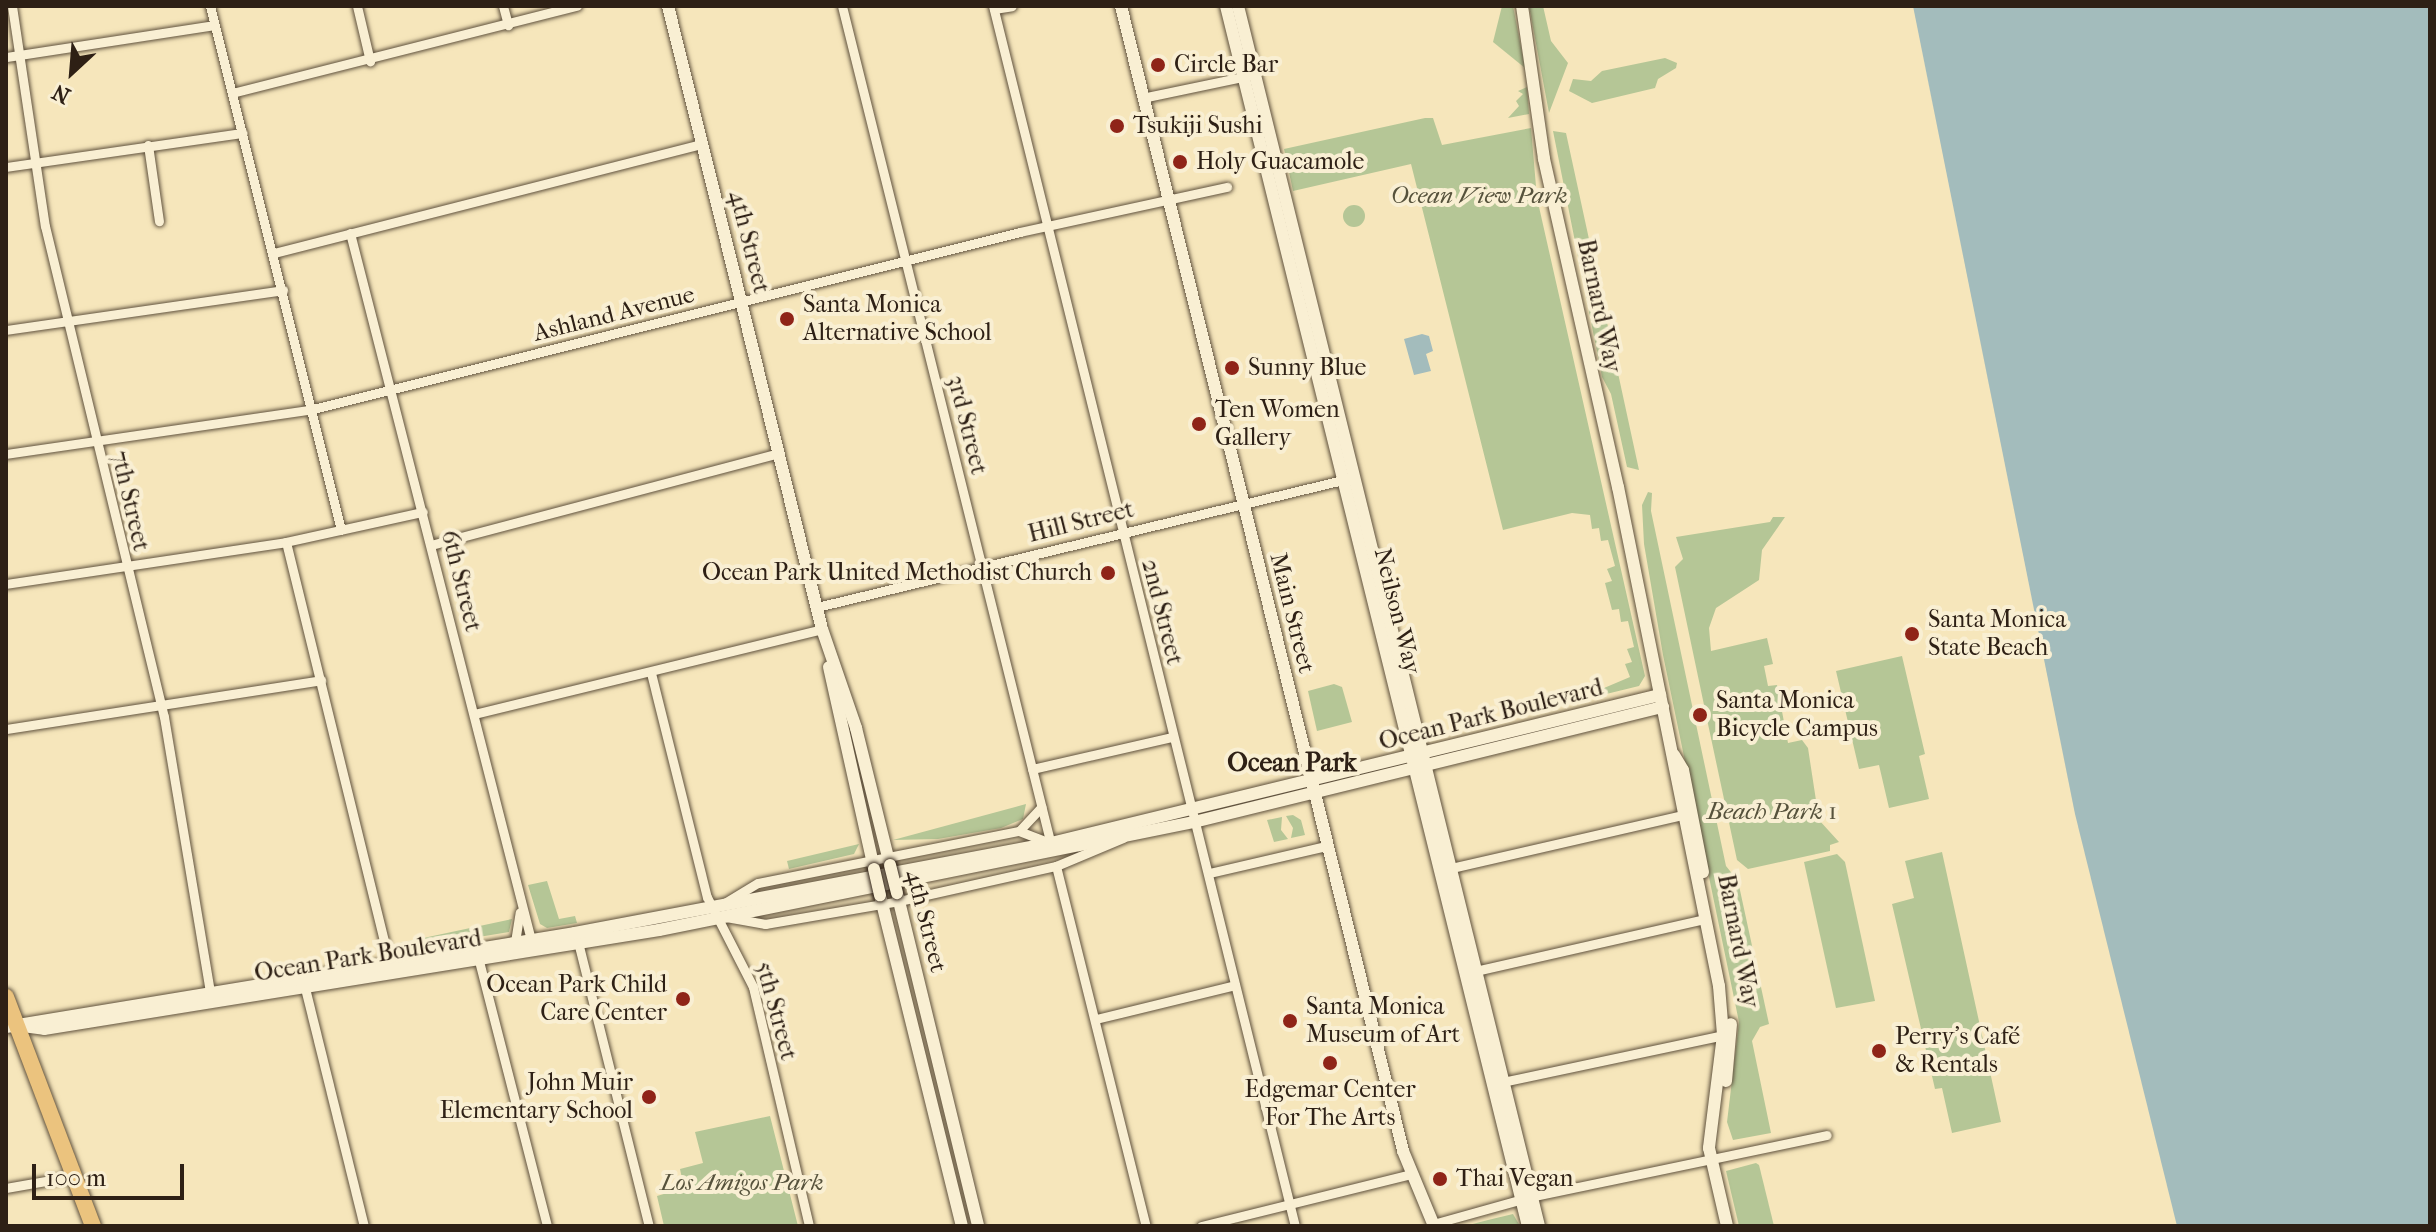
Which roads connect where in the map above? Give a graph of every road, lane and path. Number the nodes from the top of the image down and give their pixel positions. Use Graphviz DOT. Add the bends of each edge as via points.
graph roads {
  1 [pos="12,6"];
  2 [pos="210,6"];
  3 [pos="357,6"];
  4 [pos="503,6"];
  5 [pos="577,6"];
  6 [pos="668,6"];
  7 [pos="842,6"];
  8 [pos="1012,6"];
  9 [pos="1121,6"];
  10 [pos="1226,6"];
  11 [pos="1238,6"];
  12 [pos="1522,6"];
  13 [pos="994,8"];
  14 [pos="214,25"];
  15 [pos="508,25"];
  16 [pos="20,55"];
  17 [pos="6,57"];
  18 [pos="370,61"];
  19 [pos="1249,76"];
  20 [pos="232,93"];
  21 [pos="1142,98"];
  22 [pos="243,133"];
  23 [pos="702,144"];
  24 [pos="148,145"];
  25 [pos="37,162"];
  26 [pos="6,167"];
  27 [pos="1227,187"];
  28 [pos="1167,200"];
  29 [pos="159,221"];
  30 [pos="1048,228"];
  31 [pos="350,233"];
  32 [pos="274,253"];
  33 [pos="907,263"];
  34 [pos="283,290"];
  35 [pos="742,302"];
  36 [pos="66,321"];
  37 [pos="6,330"];
  38 [pos="392,390"];
  39 [pos="313,409"];
  40 [pos="96,442"];
  41 [pos="779,453"];
  42 [pos="6,454"];
  43 [pos="1349,478"];
  44 [pos="1242,503"];
  45 [pos="423,512"];
  46 [pos="341,530"];
  47 [pos="1122,532"];
  48 [pos="286,542"];
  49 [pos="431,545"];
  50 [pos="124,565"];
  51 [pos="982,567"];
  52 [pos="6,584"];
  53 [pos="817,607"];
  54 [pos="822,629"];
  55 [pos="651,673"];
  56 [pos="321,680"];
  57 [pos="1662,701"];
  58 [pos="160,705"];
  59 [pos="474,714"];
  60 [pos="6,729"];
  61 [pos="1172,737"];
  62 [pos="1673,755"];
  63 [pos="1417,761"];
  64 [pos="1032,769"];
  65 [pos="1313,786"];
  66 [pos="1041,807"];
  67 [pos="1682,815"];
  68 [pos="1193,817"];
  69 [pos="1019,831"];
  70 [pos="1326,846"];
  71 [pos="1053,854"];
  72 [pos="889,862"];
  73 [pos="873,865"];
  74 [pos="1445,870"];
  75 [pos="1209,873"];
  76 [pos="898,897"];
  77 [pos="882,899"];
  78 [pos="522,905"];
  79 [pos="719,912"];
  80 [pos="1704,919"];
  81 [pos="577,939"];
  82 [pos="531,940"];
  83 [pos="515,942"];
  84 [pos="506,956"];
  85 [pos="479,961"];
  86 [pos="390,964"];
  87 [pos="1470,972"];
  88 [pos="349,976"];
  89 [pos="1235,985"];
  90 [pos="305,988"];
  91 [pos="6,997"];
  92 [pos="211,999"];
  93 [pos="1096,1019"];
  94 [pos="11,1026"];
  95 [pos="1723,1035"];
  96 [pos="1505,1081"];
  97 [pos="1491,1085"];
  98 [pos="1827,1135"];
  99 [pos="1713,1159"];
  100 [pos="1411,1174"];
  101 [pos="74,1176"];
  102 [pos="6,1188"];
  103 [pos="1525,1198"];
  104 [pos="1289,1204"];
  105 [pos="1434,1225"];
  106 [pos="93,1226"];
  107 [pos="364,1226"];
  108 [pos="547,1226"];
  109 [pos="649,1226"];
  110 [pos="809,1226"];
  111 [pos="962,1226"];
  112 [pos="978,1226"];
  113 [pos="1146,1226"];
  114 [pos="1201,1226"];
  115 [pos="1295,1226"];
  116 [pos="1528,1226"];
  117 [pos="1539,1226"];
  118 [pos="1727,1226"];
  1 -- 16 [label="street, 7th Street"];
  2 -- 14 [label="street"];
  3 -- 18 [label="street"];
  4 -- 15 [label="street"];
  5 -- 15 [label="street"];
  6 -- 23 [label="street, 4th Street"];
  7 -- 33 [label="street, 3rd Street"];
  8 -- 13 [label="street"];
  9 -- 21 [label="street, Main Street"];
  10 -- 19 [label="street, Neilson Way"];
  11 -- 19 [label="street, Neilson Way"];
  12 -- 57 [label="street, Barnard Way" via="1544,159"];
  13 -- 30 [label="street, 2nd Street"];
  14 -- 16 [label="street"];
  14 -- 20 [label="street"];
  15 -- 18 [label="street"];
  16 -- 17 [label="street"];
  16 -- 25 [label="street, 7th Street"];
  18 -- 20 [label="street"];
  19 -- 21 [label="street"];
  19 -- 43 [label="street, Neilson Way"];
  20 -- 22 [label="street"];
  21 -- 28 [label="street, Main Street"];
  22 -- 24 [label="street"];
  22 -- 32 [label="street"];
  23 -- 31 [label="street"];
  23 -- 35 [label="street, 4th Street"];
  24 -- 25 [label="street"];
  24 -- 29 [label="street"];
  25 -- 26 [label="street"];
  25 -- 36 [label="street, 7th Street"];
  27 -- 28 [label="street, Ashland Avenue"];
  28 -- 30 [label="street, Ashland Avenue"];
  28 -- 44 [label="street, Main Street"];
  30 -- 33 [label="street, Ashland Avenue"];
  30 -- 47 [label="street, 2nd Street"];
  31 -- 32 [label="street"];
  31 -- 38 [label="street, 6th Street"];
  32 -- 34 [label="street"];
  33 -- 35 [label="street, Ashland Avenue"];
  33 -- 51 [label="street, 3rd Street"];
  34 -- 36 [label="street"];
  34 -- 39 [label="street"];
  35 -- 38 [label="street, Ashland Avenue"];
  35 -- 41 [label="street, 4th Street"];
  36 -- 37 [label="street"];
  36 -- 40 [label="street, 7th Street"];
  38 -- 39 [label="street, Ashland Avenue"];
  38 -- 45 [label="street, 6th Street"];
  39 -- 40 [label="street, Ashland Avenue"];
  39 -- 46 [label="street"];
  40 -- 42 [label="street, Ashland Avenue"];
  40 -- 50 [label="street, 7th Street"];
  41 -- 49 [label="street"];
  41 -- 53 [label="street, 4th Street"];
  43 -- 44 [label="street, Hill Street"];
  43 -- 63 [label="street, Neilson Way"];
  44 -- 47 [label="street, Hill Street"];
  44 -- 65 [label="street, Main Street"];
  45 -- 46 [label="street"];
  45 -- 49 [label="street, 6th Street"];
  46 -- 48 [label="street"];
  47 -- 51 [label="street, Hill Street"];
  47 -- 61 [label="street, 2nd Street"];
  48 -- 50 [label="street"];
  48 -- 56 [label="street"];
  49 -- 59 [label="street, 6th Street"];
  50 -- 52 [label="street"];
  50 -- 58 [label="street, 7th Street"];
  51 -- 53 [label="street, Hill Street"];
  51 -- 64 [label="street, 3rd Street"];
  53 -- 54 [label="street, 4th Street"];
  54 -- 55 [label="street"];
  54 -- 72 [label="street, 4th Street" via="856,728"];
  54 -- 73 [label="street, 4th Street"];
  55 -- 59 [label="street"];
  55 -- 79 [label="street, 5th Street"];
  56 -- 58 [label="street"];
  56 -- 86 [label="street"];
  57 -- 62 [label="street, Barnard Way"];
  57 -- 63 [label="street, Ocean Park Boulevard"];
  58 -- 60 [label="street"];
  58 -- 92 [label="street, 7th Street"];
  59 -- 78 [label="street, 6th Street"];
  61 -- 64 [label="street"];
  61 -- 68 [label="street, 2nd Street"];
  62 -- 67 [label="street, Barnard Way"];
  62 -- 99 [label="street, Barnard Way" via="1687,791 1729,1002 1729,1055"];
  63 -- 65 [label="street, Ocean Park Boulevard"];
  63 -- 74 [label="street, Neilson Way"];
  64 -- 66 [label="street, 3rd Street"];
  65 -- 68 [label="street, Ocean Park Boulevard"];
  65 -- 70 [label="street, Main Street"];
  66 -- 69 [label="street"];
  66 -- 71 [label="street, 3rd Street"];
  67 -- 74 [label="street"];
  67 -- 80 [label="street, Barnard Way"];
  68 -- 71 [label="street, Ocean Park Boulevard"];
  68 -- 71 [label="street, Ocean Park Boulevard"];
  68 -- 75 [label="street, 2nd Street"];
  69 -- 71 [label="street"];
  69 -- 72 [label="street, Ocean Park Boulevard"];
  70 -- 75 [label="street"];
  70 -- 100 [label="street, Main Street"];
  71 -- 76 [label="street, Ocean Park Boulevard"];
  71 -- 79 [label="street, Ocean Park Boulevard"];
  71 -- 93 [label="street, 3rd Street"];
  72 -- 73 [label="street, Ocean Park Boulevard"];
  72 -- 76 [label="street, 4th Street, bridge"];
  73 -- 77 [label="street, 4th Street, bridge"];
  73 -- 79 [label="street, Ocean Park Boulevard" via="758,883"];
  74 -- 87 [label="street, Neilson Way"];
  75 -- 89 [label="street, 2nd Street"];
  76 -- 77 [label="street, Ocean Park Boulevard"];
  76 -- 112 [label="street, 4th Street"];
  77 -- 79 [label="street, Ocean Park Boulevard" via="765,924"];
  77 -- 111 [label="street, 4th Street"];
  78 -- 82 [label="street, 6th Street"];
  78 -- 83 [label="street"];
  79 -- 81 [label="street, Ocean Park Boulevard"];
  79 -- 110 [label="street, 5th Street" via="753,987"];
  80 -- 87 [label="street"];
  80 -- 95 [label="street, Barnard Way"];
  81 -- 82 [label="street, Ocean Park Boulevard"];
  81 -- 84 [label="street, Ocean Park Boulevard"];
  81 -- 109 [label="street"];
  82 -- 83 [label="street, Ocean Park Boulevard"];
  82 -- 84 [label="street" via="531,947"];
  83 -- 85 [label="street"];
  83 -- 86 [label="street, Ocean Park Boulevard"];
  84 -- 85 [label="street, Ocean Park Boulevard"];
  85 -- 88 [label="street, Ocean Park Boulevard"];
  85 -- 108 [label="street"];
  86 -- 88 [label="street, Ocean Park Boulevard" via="386,971"];
  87 -- 96 [label="street, Neilson Way"];
  87 -- 97 [label="street, Neilson Way"];
  88 -- 90 [label="street, Ocean Park Boulevard"];
  88 -- 92 [label="street, Ocean Park Boulevard"];
  89 -- 93 [label="street"];
  89 -- 104 [label="street, 2nd Street"];
  90 -- 92 [label="street, Ocean Park Boulevard"];
  90 -- 107 [label="street"];
  91 -- 94 [label="highway"];
  92 -- 94 [label="street, Ocean Park Boulevard" via="44,1029"];
  93 -- 113 [label="street, 3rd Street"];
  94 -- 101 [label="highway"];
  95 -- 96 [label="street"];
  95 -- 99 [label="street, Barnard Way" via="1709,1148"];
  96 -- 97 [label="street"];
  96 -- 103 [label="street, Neilson Way"];
  97 -- 103 [label="street, Neilson Way"];
  98 -- 99 [label="street"];
  99 -- 103 [label="street"];
  99 -- 118 [label="street"];
  100 -- 104 [label="street"];
  100 -- 105 [label="street, Main Street"];
  101 -- 102 [label="street"];
  101 -- 106 [label="highway"];
  103 -- 105 [label="street"];
  103 -- 116 [label="street, Neilson Way"];
  103 -- 117 [label="street, Neilson Way"];
  104 -- 114 [label="street"];
  104 -- 115 [label="street, 2nd Street"];
}
